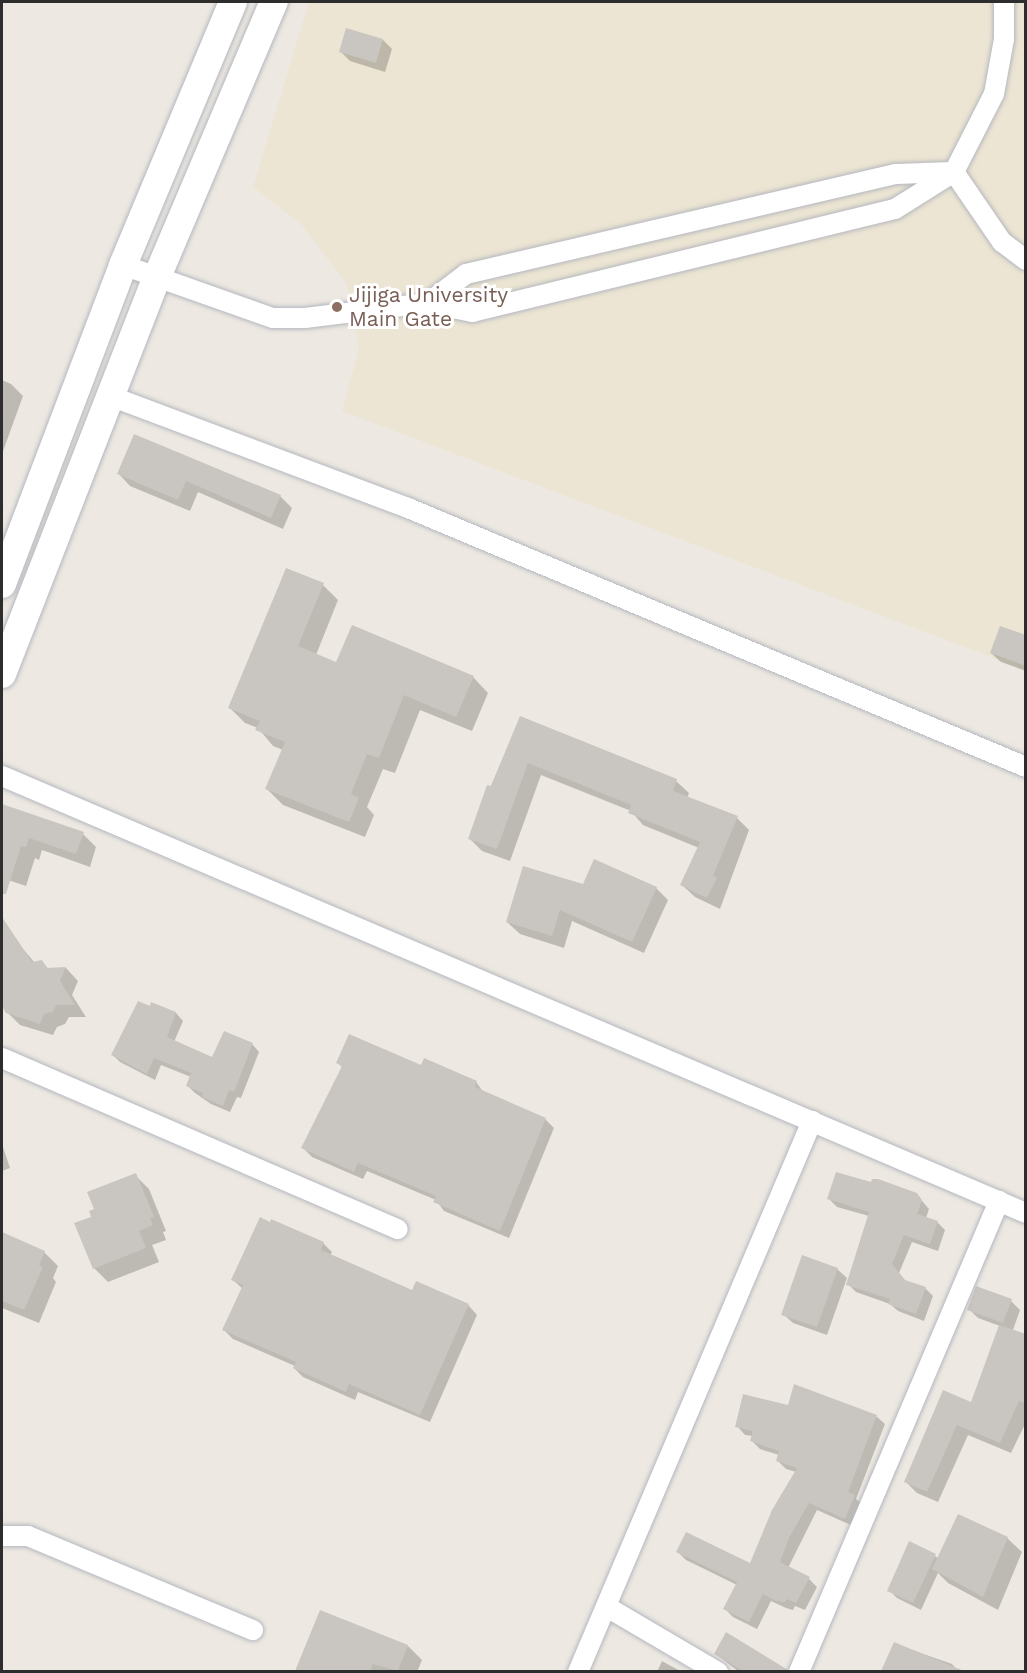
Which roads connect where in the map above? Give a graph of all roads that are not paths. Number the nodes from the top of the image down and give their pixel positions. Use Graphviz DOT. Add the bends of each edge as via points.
graph roads {
  1 [pos="233,2"];
  2 [pos="274,2"];
  3 [pos="1004,2"];
  4 [pos="954,172"];
  5 [pos="1026,260"];
  6 [pos="123,265"];
  7 [pos="157,277"];
  8 [pos="428,303"];
  9 [pos="110,396"];
  10 [pos="2,584"];
  11 [pos="2,674"];
  12 [pos="1026,767"];
  13 [pos="2,776"];
  14 [pos="2,1058"];
  15 [pos="812,1121"];
  16 [pos="999,1201"];
  17 [pos="1026,1213"];
  18 [pos="398,1229"];
  19 [pos="2,1536"];
  20 [pos="607,1606"];
  21 [pos="253,1630"];
  22 [pos="578,1671"];
  23 [pos="718,1671"];
  24 [pos="799,1671"];
  1 -- 6 [label="main road"];
  2 -- 7 [label="main road"];
  3 -- 4 [label="street" via="1004,39 994,94"];
  4 -- 5 [label="street" via="1002,242"];
  4 -- 8 [label="street" via="896,174 466,274"];
  4 -- 8 [label="street" via="895,209 472,312"];
  6 -- 7 [label="street"];
  6 -- 10 [label="main road"];
  7 -- 8 [label="street" via="273,318 305,318"];
  7 -- 9 [label="main road"];
  9 -- 11 [label="main road"];
  9 -- 12 [label="street" via="408,508"];
  13 -- 15 [label="street"];
  14 -- 18 [label="street"];
  15 -- 16 [label="street"];
  15 -- 20 [label="street"];
  16 -- 17 [label="street"];
  16 -- 24 [label="street"];
  19 -- 21 [label="street" via="28,1536"];
  20 -- 22 [label="street"];
  20 -- 23 [label="street"];
}
